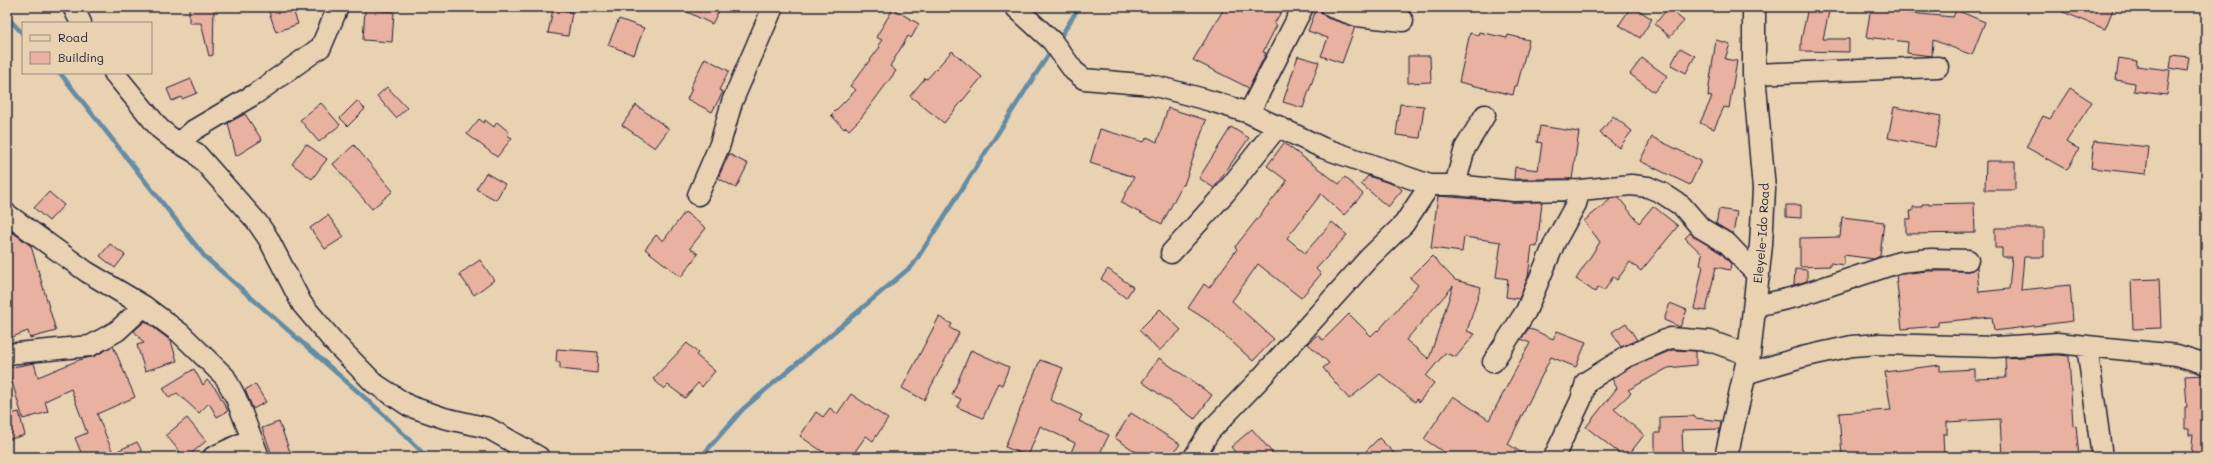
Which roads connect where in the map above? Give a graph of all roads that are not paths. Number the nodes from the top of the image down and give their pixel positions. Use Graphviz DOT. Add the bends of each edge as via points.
graph roads {
  1 [pos="73,7"];
  2 [pos="338,7"];
  3 [pos="773,7"];
  4 [pos="1015,7"];
  5 [pos="1303,7"];
  6 [pos="1331,7"];
  7 [pos="1754,7"];
  8 [pos="1403,20"];
  9 [pos="80,22"];
  10 [pos="1938,67"];
  11 [pos="115,74"];
  12 [pos="1754,74"];
  13 [pos="1249,113"];
  14 [pos="1485,115"];
  15 [pos="1278,126"];
  16 [pos="179,143"];
  17 [pos="1430,185"];
  18 [pos="1455,185"];
  19 [pos="1580,190"];
  20 [pos="698,195"];
  21 [pos="7,214"];
  22 [pos="1171,253"];
  23 [pos="1968,260"];
  24 [pos="1759,277"];
  25 [pos="144,306"];
  26 [pos="1756,306"];
  27 [pos="2087,346"];
  28 [pos="7,354"];
  29 [pos="1493,362"];
  30 [pos="1747,364"];
  31 [pos="2206,364"];
  32 [pos="251,439"];
  33 [pos="1202,453"];
  34 [pos="213,457"];
  35 [pos="259,457"];
  36 [pos="539,457"];
  37 [pos="1554,457"];
  38 [pos="1726,457"];
  39 [pos="2102,457"];
  1 -- 9 [label="street"];
  2 -- 16 [label="street" via="321,47 255,94 194,130"];
  3 -- 20 [label="street" via="732,102 720,144"];
  4 -- 13 [label="street" via="1052,41 1074,71 1084,79 1152,85"];
  5 -- 13 [label="street"];
  6 -- 8 [label="street" via="1357,16"];
  7 -- 12 [label="main road, Eleyele-Ido Road"];
  10 -- 12 [label="street"];
  11 -- 16 [label="street" via="160,129"];
  12 -- 24 [label="main road, Eleyele-Ido Road" via="1764,189"];
  13 -- 15 [label="street"];
  14 -- 18 [label="street" via="1465,148"];
  15 -- 17 [label="street" via="1323,148"];
  15 -- 22 [label="street" via="1226,192"];
  16 -- 36 [label="street" via="196,153 257,222 302,304 374,383 409,406 444,418 488,428"];
  17 -- 18 [label="street"];
  17 -- 33 [label="street" via="1404,224 1369,258 1210,431"];
  18 -- 19 [label="street" via="1514,191"];
  19 -- 24 [label="street" via="1631,185 1648,187 1662,193 1682,206 1701,228 1728,244"];
  19 -- 29 [label="street" via="1576,204 1555,242 1526,311"];
  21 -- 25 [label="street" via="87,272"];
  23 -- 26 [label="street" via="1930,258 1900,262 1795,298"];
  24 -- 26 [label="main road, Eleyele-Ido Road"];
  25 -- 28 [label="street" via="118,332 90,346"];
  25 -- 32 [label="street" via="180,333 225,377 236,398"];
  26 -- 30 [label="main road, Eleyele-Ido Road"];
  27 -- 30 [label="street" via="2058,343 1995,347 1880,344"];
  27 -- 31 [label="street" via="2177,355"];
  27 -- 39 [label="street"];
  30 -- 37 [label="street" via="1710,341 1670,338 1626,357 1586,382 1581,400"];
  30 -- 38 [label="main road, Eleyele-Ido Road"];
  32 -- 34 [label="street"];
  32 -- 35 [label="street"];
}
